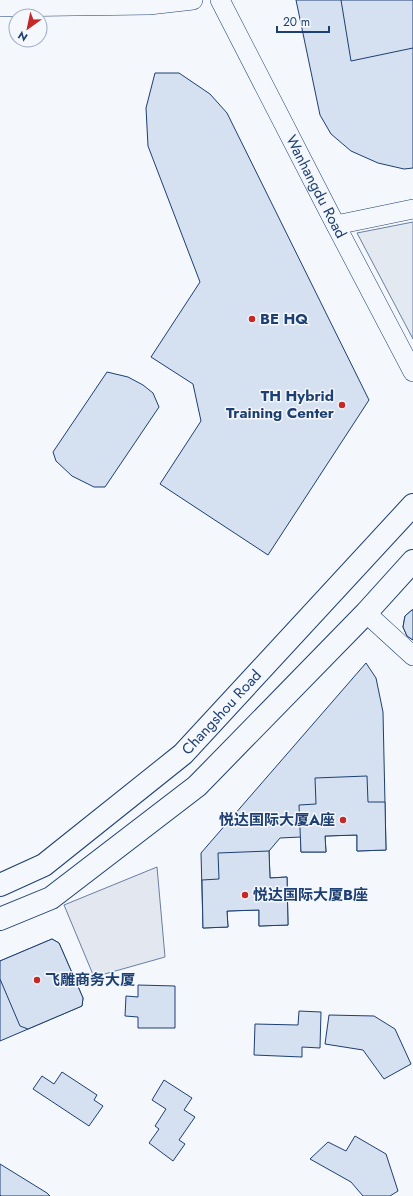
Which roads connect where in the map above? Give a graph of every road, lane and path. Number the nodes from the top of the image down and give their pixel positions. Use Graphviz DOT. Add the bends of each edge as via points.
graph roads {
  1 [pos="193,0"];
  2 [pos="220,0"];
  3 [pos="0,7"];
  4 [pos="413,209"];
  5 [pos="336,226"];
  6 [pos="413,372"];
  7 [pos="413,505"];
  8 [pos="413,561"];
  9 [pos="366,613"];
  10 [pos="413,656"];
  11 [pos="0,885"];
  12 [pos="0,919"];
  1 -- 3 [label="street" via="149,5"];
  2 -- 5 [label="street, Wanhangdu Road"];
  4 -- 5 [label="street"];
  5 -- 6 [label="street, Wanhangdu Road"];
  7 -- 11 [label="main road, Changshou Road" via="183,754 44,865"];
  8 -- 9 [label="main road"];
  9 -- 10 [label="street"];
  9 -- 12 [label="main road" via="197,786 51,898"];
}
